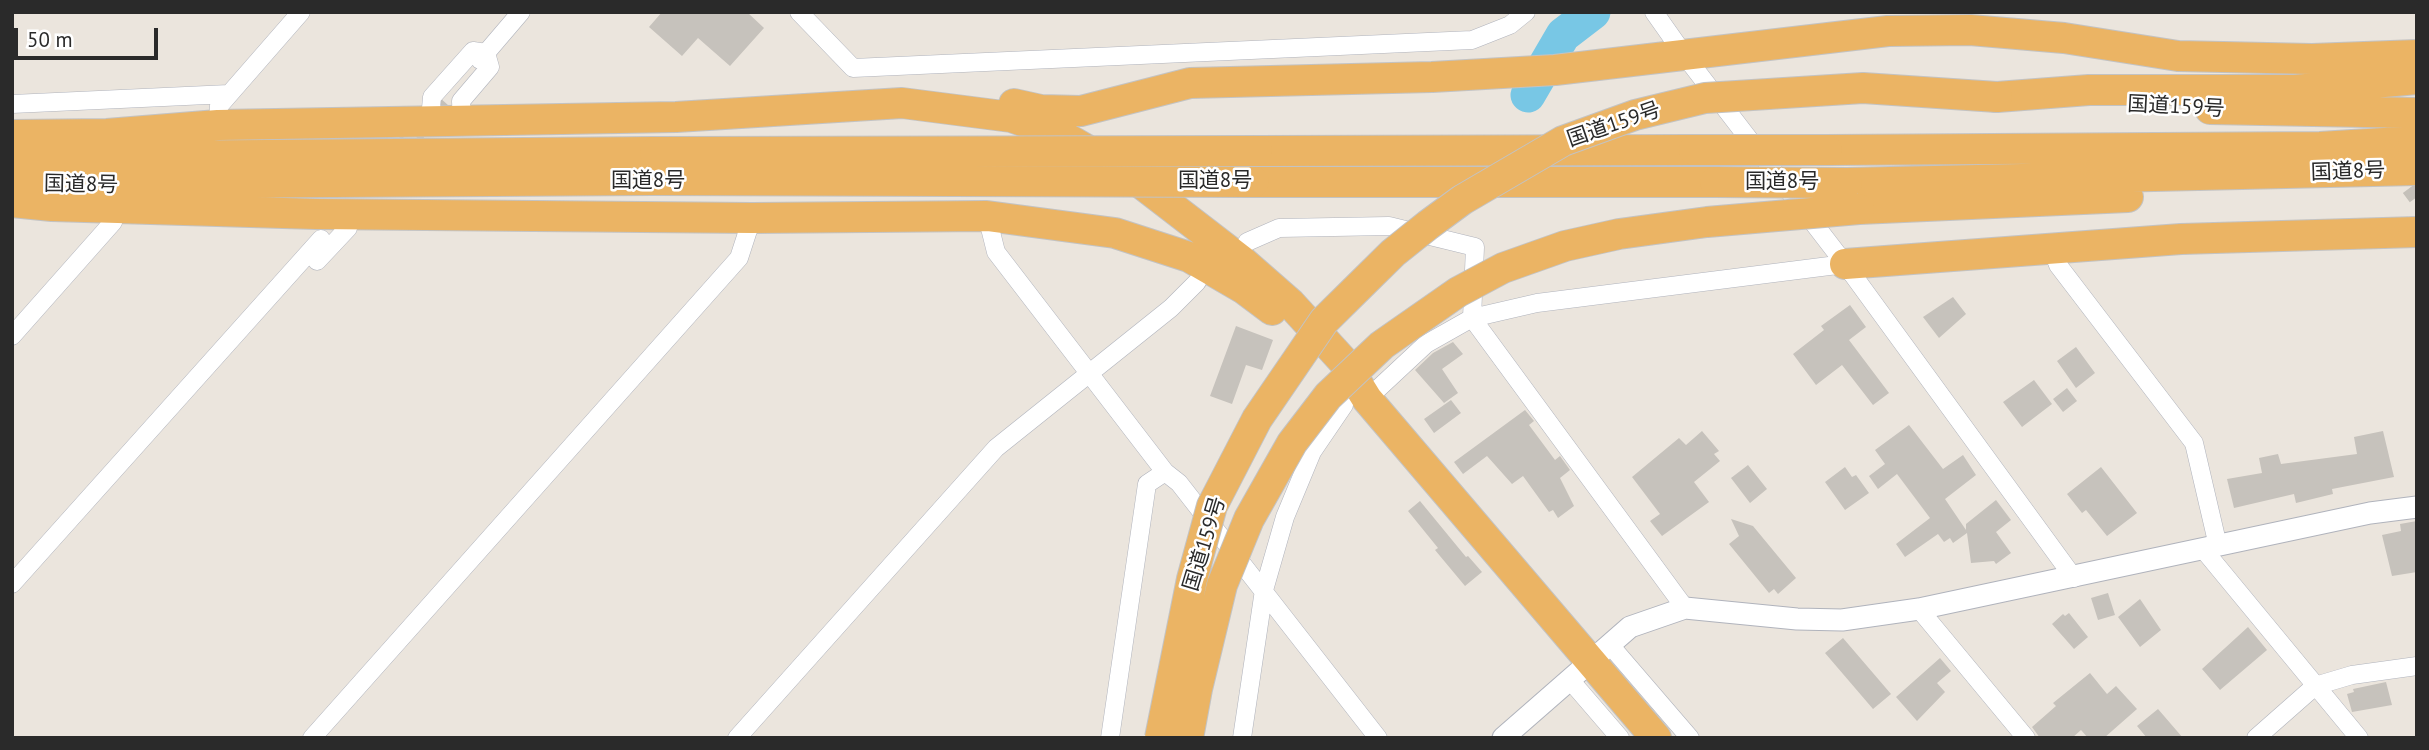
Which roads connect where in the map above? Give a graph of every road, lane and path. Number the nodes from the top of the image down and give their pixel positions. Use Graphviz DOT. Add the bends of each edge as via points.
graph roads {
  1 [pos="301,12"];
  2 [pos="521,12"];
  3 [pos="799,12"];
  4 [pos="1527,12"];
  5 [pos="1654,12"];
  6 [pos="486,53"];
  7 [pos="2417,55"];
  8 [pos="1685,57"];
  9 [pos="2417,79"];
  10 [pos="229,94"];
  11 [pos="1997,97"];
  12 [pos="902,103"];
  13 [pos="12,104"];
  14 [pos="447,113"];
  15 [pos="2417,113"];
  16 [pos="218,125"];
  17 [pos="12,135"];
  18 [pos="2417,142"];
  19 [pos="12,157"];
  20 [pos="653,166"];
  21 [pos="2417,170"];
  22 [pos="2276,174"];
  23 [pos="2208,176"];
  24 [pos="12,184"];
  25 [pos="2417,189"];
  26 [pos="1853,196"];
  27 [pos="12,202"];
  28 [pos="105,207"];
  29 [pos="349,214"];
  30 [pos="987,216"];
  31 [pos="752,218"];
  32 [pos="318,226"];
  33 [pos="2417,232"];
  34 [pos="1247,242"];
  35 [pos="2051,246"];
  36 [pos="1845,264"];
  37 [pos="1197,282"];
  38 [pos="279,286"];
  39 [pos="1472,318"];
  40 [pos="12,336"];
  41 [pos="1088,372"];
  42 [pos="1356,402"];
  43 [pos="1165,472"];
  44 [pos="2417,507"];
  45 [pos="2210,547"];
  46 [pos="2074,578"];
  47 [pos="12,584"];
  48 [pos="1264,590"];
  49 [pos="1685,608"];
  50 [pos="1919,609"];
  51 [pos="1590,662"];
  52 [pos="2417,666"];
  53 [pos="2315,686"];
  54 [pos="313,738"];
  55 [pos="737,738"];
  56 [pos="1110,738"];
  57 [pos="1160,738"];
  58 [pos="1188,738"];
  59 [pos="1242,738"];
  60 [pos="1378,738"];
  61 [pos="1503,738"];
  62 [pos="1620,738"];
  63 [pos="1656,738"];
  64 [pos="1690,738"];
  65 [pos="2026,738"];
  66 [pos="2256,738"];
  67 [pos="2359,738"];
  1 -- 10 [label="street"];
  2 -- 6 [label="street"];
  3 -- 4 [label="street" via="853,68 1472,40 1510,25"];
  5 -- 8 [label="street"];
  6 -- 14 [label="street"];
  6 -- 14 [label="street" via="490,67"];
  6 -- 14 [label="street" via="473,51 432,97"];
  7 -- 8 [label="highway" via="2320,69 1970,30 1888,32"];
  8 -- 12 [label="highway" via="1432,78 1190,83 1081,111 1041,110 959,97"];
  8 -- 36 [label="street"];
  9 -- 11 [label="highway" via="2295,90 2089,90"];
  10 -- 13 [label="street"];
  10 -- 16 [label="street" via="219,106"];
  11 -- 15 [label="highway, 国道159号" via="2267,113"];
  11 -- 57 [label="highway, 国道159号, bridge" via="1863,88 1705,98 1635,115 1563,141 1428,225 1324,321 1257,419 1212,506 1192,579"];
  12 -- 14 [label="highway" via="676,117"];
  12 -- 42 [label="highway" via="1011,117 1063,136 1129,174 1290,303 1344,362"];
  14 -- 16 [label="highway"];
  16 -- 17 [label="highway" via="107,134"];
  18 -- 20 [label="highway, 国道8号, bridge" via="2320,147 1256,151"];
  19 -- 20 [label="highway, 国道8号"];
  20 -- 24 [label="highway, 国道8号"];
  20 -- 26 [label="highway, 国道8号, bridge" via="1254,181 1715,182"];
  21 -- 22 [label="highway, 国道8号"];
  22 -- 23 [label="highway, 国道8号"];
  22 -- 25 [label="highway" via="2289,190"];
  23 -- 26 [label="highway, 国道159号" via="2189,194"];
  26 -- 58 [label="highway, 国道159号, bridge" via="1565,246 1503,268 1458,292 1382,345 1328,396 1292,443 1250,519 1222,585"];
  27 -- 28 [label="highway"];
  28 -- 32 [label="highway"];
  28 -- 40 [label="street" via="113,222"];
  29 -- 31 [label="highway"];
  29 -- 32 [label="highway"];
  29 -- 38 [label="street" via="348,228 291,288"];
  30 -- 31 [label="highway"];
  30 -- 41 [label="street" via="996,252"];
  30 -- 42 [label="highway" via="1115,233 1189,257 1284,319"];
  31 -- 54 [label="street" via="739,258"];
  32 -- 38 [label="street"];
  32 -- 38 [label="street" via="277,270"];
  33 -- 35 [label="highway"];
  34 -- 39 [label="street" via="1279,228 1389,226 1475,247"];
  35 -- 36 [label="highway"];
  35 -- 45 [label="street" via="2058,265 2194,443"];
  36 -- 39 [label="street" via="1537,303"];
  36 -- 46 [label="street"];
  37 -- 41 [label="street"];
  38 -- 47 [label="street"];
  39 -- 42 [label="street" via="1426,344"];
  39 -- 49 [label="street"];
  41 -- 43 [label="street"];
  41 -- 55 [label="street" via="996,448"];
  42 -- 48 [label="street" via="1312,452 1285,517"];
  42 -- 51 [label="highway"];
  43 -- 48 [label="street" via="1179,483"];
  43 -- 56 [label="street" via="1147,484"];
  44 -- 45 [label="street"];
  45 -- 46 [label="street"];
  45 -- 53 [label="street"];
  46 -- 50 [label="street"];
  48 -- 59 [label="street"];
  48 -- 60 [label="street"];
  49 -- 50 [label="street" via="1808,620"];
  49 -- 51 [label="street" via="1630,627"];
  50 -- 65 [label="street"];
  51 -- 61 [label="street"];
  51 -- 62 [label="street"];
  51 -- 63 [label="highway"];
  51 -- 64 [label="street"];
  52 -- 53 [label="street" via="2352,675"];
  53 -- 66 [label="street"];
  53 -- 67 [label="street"];
}
